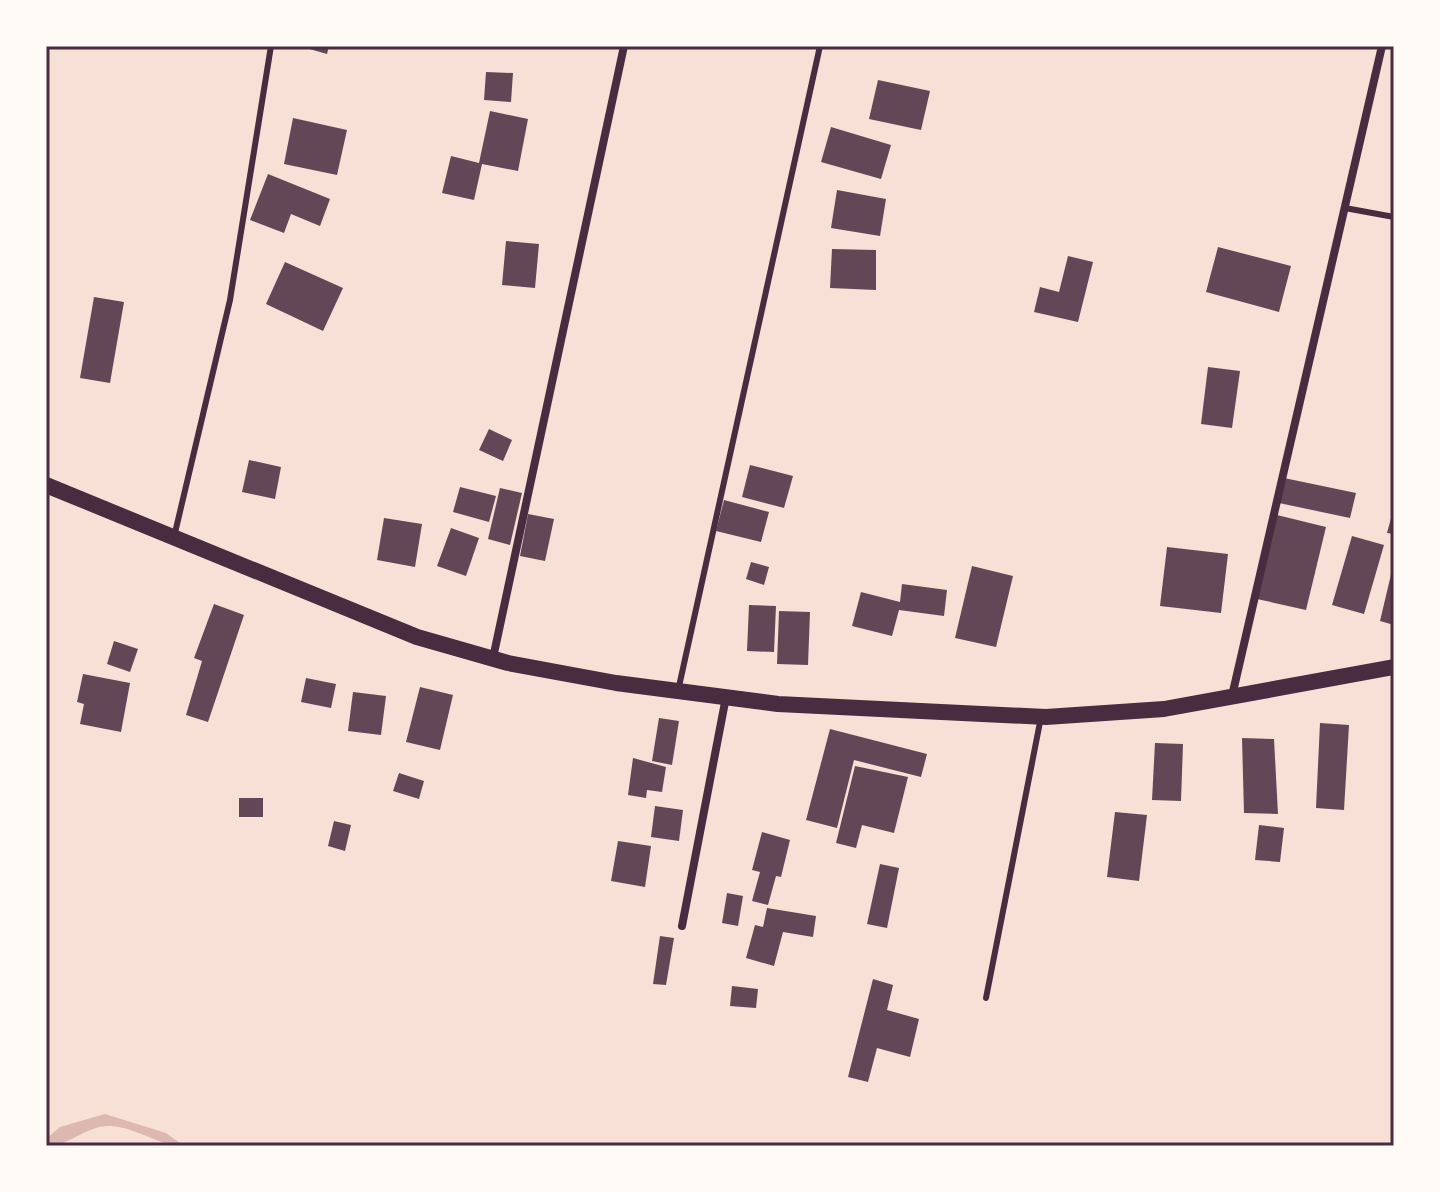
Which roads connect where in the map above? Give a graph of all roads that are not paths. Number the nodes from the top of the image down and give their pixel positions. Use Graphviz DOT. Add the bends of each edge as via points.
graph roads {
  1 [pos="271,46"];
  2 [pos="624,46"];
  3 [pos="820,46"];
  4 [pos="1382,46"];
  5 [pos="1345,208"];
  6 [pos="1394,217"];
  7 [pos="46,485"];
  8 [pos="174,537"];
  9 [pos="493,659"];
  10 [pos="1394,667"];
  11 [pos="678,691"];
  12 [pos="726,697"];
  13 [pos="1232,697"];
  14 [pos="1041,717"];
  15 [pos="682,926"];
  16 [pos="986,998"];
  1 -- 8 [label="lane" via="230,300"];
  2 -- 9 [label="street"];
  3 -- 11 [label="lane"];
  4 -- 5 [label="street"];
  5 -- 6 [label="lane"];
  5 -- 13 [label="street"];
  7 -- 8 [label="main road"];
  8 -- 9 [label="main road" via="417,637"];
  9 -- 11 [label="main road"];
  10 -- 13 [label="main road"];
  11 -- 12 [label="main road"];
  12 -- 14 [label="main road"];
  12 -- 15 [label="street"];
  13 -- 14 [label="main road" via="1164,709"];
  14 -- 16 [label="lane"];
}
